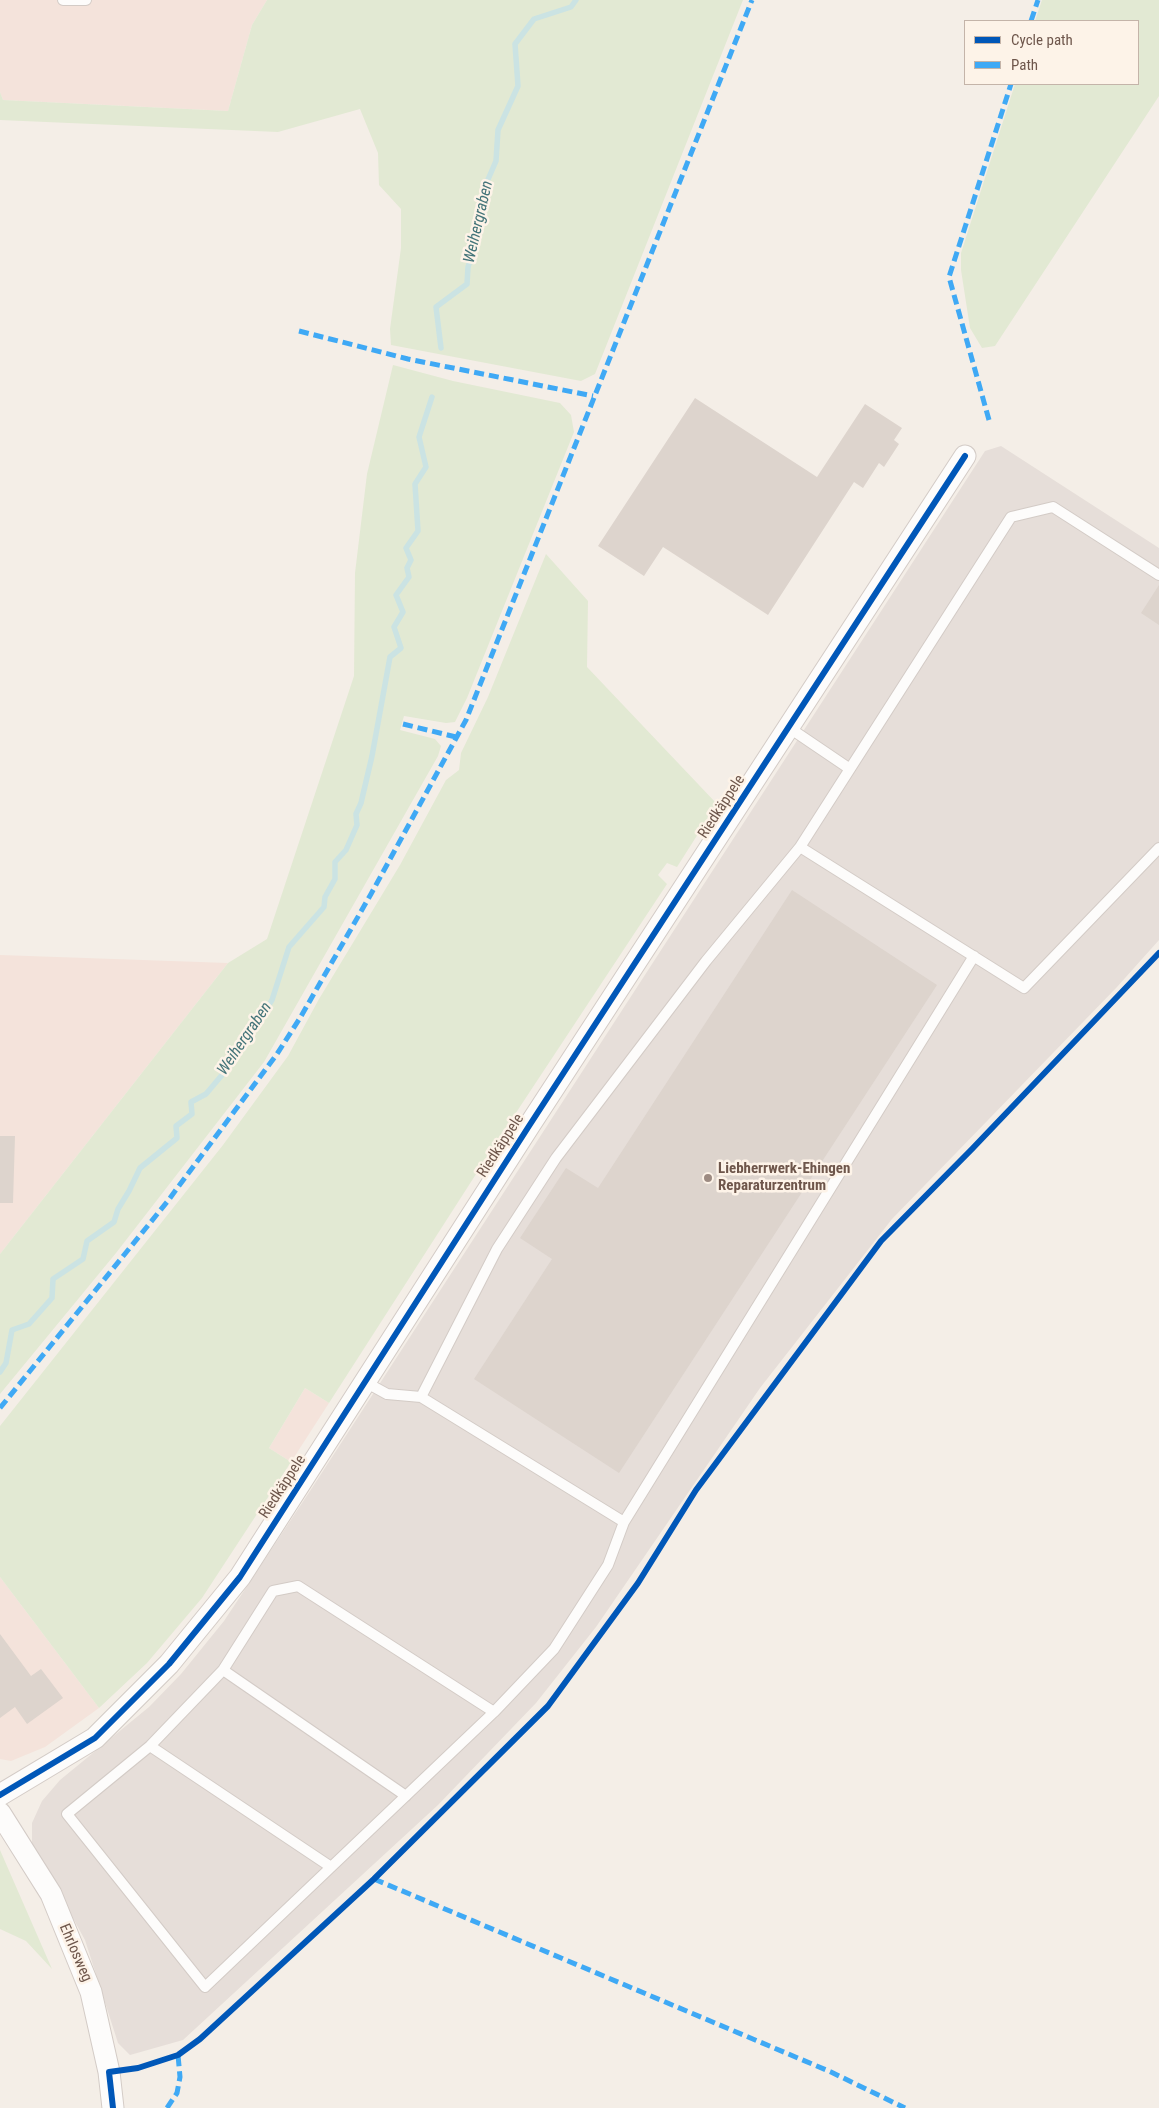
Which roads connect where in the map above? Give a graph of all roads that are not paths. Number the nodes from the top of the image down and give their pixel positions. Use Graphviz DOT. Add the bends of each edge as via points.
graph roads {
  1 [pos="63,0"];
  2 [pos="86,0"];
  3 [pos="965,456"];
  4 [pos="1159,575"];
  5 [pos="788,727"];
  6 [pos="850,768"];
  7 [pos="800,847"];
  8 [pos="1159,848"];
  9 [pos="974,956"];
  10 [pos="366,1382"];
  11 [pos="421,1397"];
  12 [pos="624,1522"];
  13 [pos="223,1670"];
  14 [pos="494,1712"];
  15 [pos="150,1746"];
  16 [pos="0,1795"];
  17 [pos="406,1796"];
  18 [pos="0,1813"];
  19 [pos="331,1868"];
  20 [pos="113,2108"];
  1 -- 2 [label="lane"];
  3 -- 5 [label="street, Riedkäppele"];
  4 -- 6 [label="lane" via="1053,507 1011,517"];
  5 -- 6 [label="lane"];
  5 -- 10 [label="street, Riedkäppele"];
  6 -- 7 [label="lane"];
  7 -- 9 [label="lane"];
  7 -- 11 [label="lane" via="706,961 556,1158 497,1249"];
  8 -- 9 [label="lane" via="1024,988"];
  9 -- 12 [label="lane"];
  10 -- 11 [label="lane" via="387,1394"];
  10 -- 16 [label="street, Riedkäppele" via="240,1577 169,1664 95,1738"];
  11 -- 12 [label="lane"];
  12 -- 14 [label="lane" via="608,1565 554,1649"];
  13 -- 14 [label="lane" via="273,1591 298,1586"];
  13 -- 15 [label="lane"];
  13 -- 17 [label="lane"];
  14 -- 17 [label="lane"];
  15 -- 19 [label="lane"];
  15 -- 19 [label="lane" via="67,1814 205,1987"];
  17 -- 19 [label="lane"];
  18 -- 20 [label="street, Ehrlosweg" via="51,1894 91,1992 109,2072"];
}
